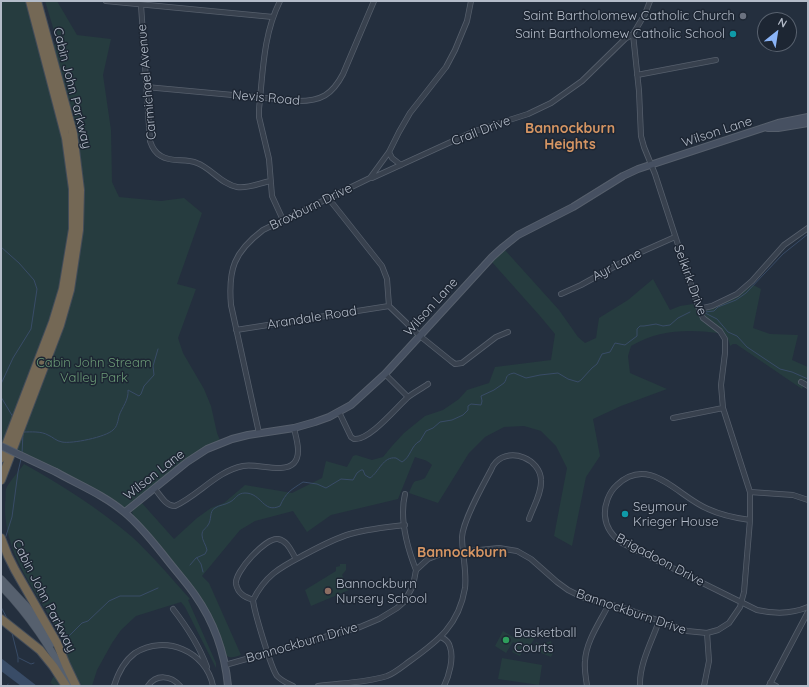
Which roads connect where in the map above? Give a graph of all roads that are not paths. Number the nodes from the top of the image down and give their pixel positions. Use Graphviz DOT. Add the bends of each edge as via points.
graph roads {
  1 [pos="30,1"];
  2 [pos="38,1"];
  3 [pos="106,1"];
  4 [pos="280,1"];
  5 [pos="374,1"];
  6 [pos="471,1"];
  7 [pos="650,1"];
  8 [pos="141,5"];
  9 [pos="273,17"];
  10 [pos="633,34"];
  11 [pos="716,60"];
  12 [pos="637,75"];
  13 [pos="146,87"];
  14 [pos="260,98"];
  15 [pos="808,117"];
  16 [pos="808,123"];
  17 [pos="764,128"];
  18 [pos="389,152"];
  19 [pos="401,165"];
  20 [pos="651,165"];
  21 [pos="370,178"];
  22 [pos="270,182"];
  23 [pos="329,199"];
  24 [pos="283,220"];
  25 [pos="808,228"];
  26 [pos="675,237"];
  27 [pos="561,294"];
  28 [pos="389,306"];
  29 [pos="698,309"];
  30 [pos="236,330"];
  31 [pos="508,332"];
  32 [pos="420,336"];
  33 [pos="385,374"];
  34 [pos="801,382"];
  35 [pos="428,384"];
  36 [pos="808,386"];
  37 [pos="408,397"];
  38 [pos="723,408"];
  39 [pos="339,412"];
  40 [pos="673,418"];
  41 [pos="294,428"];
  42 [pos="259,433"];
  43 [pos="1,446"];
  44 [pos="4,460"];
  45 [pos="1,480"];
  46 [pos="154,488"];
  47 [pos="750,492"];
  48 [pos="405,494"];
  49 [pos="808,500"];
  50 [pos="124,512"];
  51 [pos="529,519"];
  52 [pos="750,520"];
  53 [pos="404,525"];
  54 [pos="1,538"];
  55 [pos="463,552"];
  56 [pos="296,559"];
  57 [pos="416,570"];
  58 [pos="1,579"];
  59 [pos="1,586"];
  60 [pos="253,600"];
  61 [pos="19,602"];
  62 [pos="741,603"];
  63 [pos="609,604"];
  64 [pos="808,606"];
  65 [pos="173,609"];
  66 [pos="808,612"];
  67 [pos="1,619"];
  68 [pos="659,621"];
  69 [pos="707,633"];
  70 [pos="442,637"];
  71 [pos="268,653"];
  72 [pos="225,664"];
  73 [pos="66,665"];
  74 [pos="371,679"];
  75 [pos="211,680"];
  76 [pos="769,684"];
  77 [pos="66,686"];
  78 [pos="71,686"];
  79 [pos="76,686"];
  80 [pos="114,686"];
  81 [pos="148,686"];
  82 [pos="180,686"];
  83 [pos="213,686"];
  84 [pos="228,686"];
  85 [pos="293,686"];
  86 [pos="318,686"];
  87 [pos="371,686"];
  88 [pos="444,686"];
  89 [pos="587,686"];
  90 [pos="640,686"];
  91 [pos="704,686"];
  92 [pos="776,686"];
  1 -- 44 [label="highway, Cabin John Parkway" via="66,138 73,189 73,229 63,288 53,322"];
  2 -- 44 [label="highway, Cabin John Parkway" via="73,133 80,190 80,230 70,290 60,325 25,415"];
  3 -- 8 [label="street"];
  4 -- 9 [label="street"];
  5 -- 14 [label="street, Nevis Road" via="343,74 333,90 311,101"];
  6 -- 18 [label="street, Broxburn Drive" via="467,21 446,67 410,113"];
  7 -- 10 [label="street"];
  8 -- 9 [label="street"];
  8 -- 13 [label="street, Carmichael Avenue"];
  9 -- 14 [label="street" via="265,48"];
  10 -- 12 [label="street, Selkirk Drive"];
  10 -- 19 [label="street, Crail Drive" via="582,81 551,103 528,114 474,131"];
  11 -- 12 [label="street"];
  12 -- 20 [label="street, Selkirk Drive" via="641,136"];
  13 -- 14 [label="street, Nevis Road"];
  13 -- 22 [label="street, Carmichael Avenue" via="150,141 159,155 168,160 196,162 234,187"];
  14 -- 22 [label="street" via="259,117 269,159"];
  15 -- 17 [label="main road, Wilson Lane"];
  16 -- 17 [label="main road, Wilson Lane"];
  17 -- 20 [label="main road, Wilson Lane"];
  18 -- 19 [label="street"];
  18 -- 21 [label="street, Broxburn Drive"];
  19 -- 21 [label="street, Crail Drive"];
  20 -- 26 [label="street, Selkirk Drive"];
  20 -- 32 [label="main road, Wilson Lane" via="623,176 573,207 513,239 492,257"];
  21 -- 23 [label="street, Broxburn Drive"];
  22 -- 24 [label="street" via="272,196"];
  23 -- 24 [label="street, Broxburn Drive"];
  23 -- 28 [label="street" via="382,266 387,279"];
  24 -- 30 [label="street, Broxburn Drive" via="262,230 251,239 235,262 229,287"];
  25 -- 29 [label="street" via="784,246 737,294 712,306"];
  26 -- 27 [label="street, Ayr Lane"];
  26 -- 29 [label="street, Selkirk Drive"];
  28 -- 30 [label="street, Arandale Road"];
  28 -- 32 [label="street"];
  29 -- 38 [label="street, Selkirk Drive" via="703,318 720,331 725,339 721,385"];
  30 -- 42 [label="street, Broxburn Drive"];
  31 -- 32 [label="street" via="496,337 462,363 455,364"];
  32 -- 33 [label="main road, Wilson Lane"];
  33 -- 37 [label="street"];
  33 -- 39 [label="main road, Wilson Lane" via="360,398"];
  34 -- 36 [label="street"];
  35 -- 37 [label="street"];
  37 -- 39 [label="street" via="379,426 361,438 354,439 351,436"];
  38 -- 40 [label="street"];
  38 -- 47 [label="street, Selkirk Drive"];
  39 -- 41 [label="main road, Wilson Lane"];
  41 -- 42 [label="main road, Wilson Lane"];
  41 -- 46 [label="street" via="298,452 293,464 280,468 252,465 231,470 175,506 166,502"];
  42 -- 46 [label="main road, Wilson Lane" via="232,439 207,449"];
  43 -- 50 [label="main road, bridge" via="94,492"];
  44 -- 45 [label="highway, Cabin John Parkway"];
  46 -- 50 [label="main road, Wilson Lane"];
  47 -- 49 [label="street" via="793,494"];
  47 -- 52 [label="street, Selkirk Drive"];
  48 -- 53 [label="street" via="402,505"];
  50 -- 72 [label="main road" via="157,546 196,597 214,631"];
  51 -- 55 [label="street" via="541,487 539,472 535,464 525,457 505,457 496,462 491,470 464,526"];
  52 -- 62 [label="street, Selkirk Drive"];
  52 -- 62 [label="street, Brigadoon Drive" via="708,509 650,474 638,474 622,480 613,488 605,513 611,533 622,543"];
  53 -- 56 [label="street" via="350,534"];
  53 -- 57 [label="street"];
  54 -- 73 [label="highway, Cabin John Parkway" via="15,570 57,643"];
  55 -- 57 [label="street, Bannockburn Drive" via="434,556"];
  55 -- 63 [label="street, Bannockburn Drive" via="499,548 517,551 531,559 568,590 582,597"];
  55 -- 70 [label="street" via="466,576 463,598 455,618"];
  56 -- 60 [label="street" via="269,576"];
  56 -- 60 [label="street" via="286,543 280,540 272,540 258,551 236,579 242,595"];
  57 -- 71 [label="street, Bannockburn Drive" via="413,586 398,608 360,627"];
  58 -- 61 [label="main road"];
  59 -- 61 [label="main road"];
  60 -- 71 [label="street"];
  61 -- 73 [label="main road" via="43,628"];
  61 -- 78 [label="main road" via="45,640"];
  62 -- 64 [label="street, Brigadoon Drive" via="757,610 776,613"];
  62 -- 69 [label="street, Bannockburn Drive" via="729,623"];
  63 -- 68 [label="street, Bannockburn Drive"];
  63 -- 89 [label="street" via="586,653"];
  65 -- 75 [label="street" via="196,642"];
  66 -- 76 [label="street"];
  67 -- 77 [label="highway, Cabin John Parkway" via="47,658"];
  68 -- 69 [label="street, Bannockburn Drive" via="687,631"];
  68 -- 90 [label="street" via="644,660"];
  69 -- 91 [label="street" via="709,661"];
  70 -- 74 [label="street" via="391,674"];
  70 -- 88 [label="street" via="451,647"];
  71 -- 72 [label="street, Bannockburn Drive"];
  71 -- 85 [label="street" via="277,675"];
  72 -- 84 [label="main road"];
  73 -- 79 [label="highway, Cabin John Parkway"];
  74 -- 86 [label="street"];
  74 -- 87 [label="street"];
  75 -- 80 [label="street" via="206,668 186,650 160,645 147,648 125,662"];
  75 -- 83 [label="street"];
  76 -- 92 [label="street"];
  81 -- 82 [label="street" via="155,679 162,677 170,678"];
}
